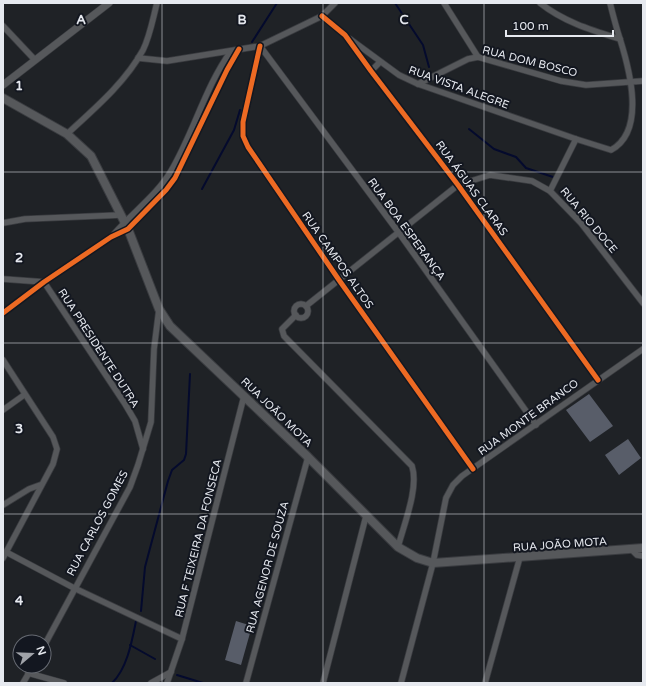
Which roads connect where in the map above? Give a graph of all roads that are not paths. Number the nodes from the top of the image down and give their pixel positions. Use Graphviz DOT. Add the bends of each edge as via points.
graph roads {
  1 [pos="108,3"];
  2 [pos="157,3"];
  3 [pos="335,3"];
  4 [pos="452,3"];
  5 [pos="540,3"];
  6 [pos="610,3"];
  7 [pos="445,5"];
  8 [pos="322,16"];
  9 [pos="3,26"];
  10 [pos="345,35"];
  11 [pos="620,39"];
  12 [pos="260,46"];
  13 [pos="239,49"];
  14 [pos="231,51"];
  15 [pos="478,57"];
  16 [pos="138,58"];
  17 [pos="35,60"];
  18 [pos="380,62"];
  19 [pos="371,71"];
  20 [pos="633,81"];
  21 [pos="643,81"];
  22 [pos="418,84"];
  23 [pos="3,85"];
  24 [pos="3,98"];
  25 [pos="67,134"];
  26 [pos="576,139"];
  27 [pos="458,185"];
  28 [pos="550,191"];
  29 [pos="124,222"];
  30 [pos="3,223"];
  31 [pos="399,233"];
  32 [pos="3,279"];
  33 [pos="339,280"];
  34 [pos="44,282"];
  35 [pos="643,303"];
  36 [pos="306,306"];
  37 [pos="159,309"];
  38 [pos="3,312"];
  39 [pos="296,315"];
  40 [pos="643,349"];
  41 [pos="3,360"];
  42 [pos="598,380"];
  43 [pos="24,395"];
  44 [pos="244,396"];
  45 [pos="3,410"];
  46 [pos="536,425"];
  47 [pos="143,450"];
  48 [pos="308,457"];
  49 [pos="473,469"];
  50 [pos="40,486"];
  51 [pos="3,505"];
  52 [pos="366,516"];
  53 [pos="398,547"];
  54 [pos="643,548"];
  55 [pos="632,550"];
  56 [pos="6,552"];
  57 [pos="643,556"];
  58 [pos="3,558"];
  59 [pos="520,558"];
  60 [pos="433,563"];
  61 [pos="74,588"];
  62 [pos="50,634"];
  63 [pos="182,639"];
  64 [pos="171,672"];
  65 [pos="28,674"];
  66 [pos="32,674"];
  67 [pos="23,683"];
  68 [pos="64,683"];
  69 [pos="151,683"];
  70 [pos="167,683"];
  71 [pos="246,683"];
  72 [pos="323,683"];
  73 [pos="401,683"];
  74 [pos="485,683"];
  1 -- 17 [label="street"];
  2 -- 16 [label="street" via="144,48"];
  3 -- 8 [label="street"];
  4 -- 7 [label="street"];
  5 -- 11 [label="street" via="580,27"];
  6 -- 11 [label="street, RUA VISTA ALEGRE"];
  7 -- 15 [label="street"];
  8 -- 10 [label="street, RUA ÁGUAS CLARAS"];
  8 -- 12 [label="street"];
  9 -- 17 [label="street"];
  10 -- 18 [label="street, RUA VISTA ALEGRE"];
  10 -- 19 [label="street, RUA ÁGUAS CLARAS"];
  11 -- 20 [label="street, RUA VISTA ALEGRE"];
  12 -- 13 [label="street"];
  12 -- 31 [label="street, RUA BOA ESPERANÇA"];
  12 -- 33 [label="street, RUA CAMPOS ALTOS" via="243,122 243,136"];
  13 -- 14 [label="street"];
  13 -- 29 [label="street" via="174,178 166,190"];
  14 -- 16 [label="street" via="167,61"];
  14 -- 29 [label="street" via="219,70 172,170 159,188"];
  15 -- 20 [label="street, RUA DOM BOSCO" via="561,81 586,85"];
  15 -- 22 [label="street, RUA DOM BOSCO" via="468,59"];
  16 -- 25 [label="street" via="104,99"];
  17 -- 23 [label="street"];
  18 -- 19 [label="street"];
  18 -- 22 [label="street, RUA VISTA ALEGRE" via="398,75"];
  19 -- 27 [label="street, RUA ÁGUAS CLARAS"];
  20 -- 21 [label="street, RUA DOM BOSCO"];
  20 -- 26 [label="street, RUA VISTA ALEGRE" via="635,122 630,134 619,147 611,150"];
  22 -- 26 [label="street, RUA VISTA ALEGRE"];
  24 -- 25 [label="main road, RUA JOÃO MOTA"];
  25 -- 29 [label="main road, RUA JOÃO MOTA" via="91,156"];
  26 -- 28 [label="street"];
  27 -- 28 [label="street, RUA RIO DOCE" via="490,175 506,176 532,181"];
  27 -- 31 [label="street, RUA RIO DOCE"];
  27 -- 42 [label="street, RUA ÁGUAS CLARAS"];
  28 -- 35 [label="street, RUA RIO DOCE" via="581,223"];
  29 -- 30 [label="street" via="25,218"];
  29 -- 34 [label="street" via="111,237"];
  29 -- 37 [label="main road, RUA JOÃO MOTA"];
  31 -- 33 [label="street, RUA RIO DOCE"];
  31 -- 46 [label="street, RUA BOA ESPERANÇA"];
  32 -- 34 [label="street"];
  33 -- 36 [label="street, RUA RIO DOCE"];
  33 -- 49 [label="street, RUA CAMPOS ALTOS"];
  34 -- 38 [label="street"];
  34 -- 47 [label="street, RUA PRESIDENTE DUTRA" via="125,404 135,421"];
  36 -- 39 [label="street" via="297,306 294,310"];
  36 -- 39 [label="street" via="306,316 301,318"];
  37 -- 44 [label="main road, RUA JOÃO MOTA" via="178,335"];
  37 -- 47 [label="street, RUA CARLOS GOMES" via="150,422"];
  39 -- 53 [label="street" via="282,329 284,336 412,466 415,474 414,488"];
  40 -- 42 [label="street, RUA MONTE BRANCO"];
  41 -- 43 [label="street"];
  42 -- 46 [label="street, RUA MONTE BRANCO"];
  43 -- 45 [label="street"];
  43 -- 50 [label="street" via="46,425 57,449 53,464"];
  44 -- 48 [label="main road, RUA JOÃO MOTA"];
  44 -- 63 [label="street, RUA F TEIXEIRA DA FONSECA"];
  46 -- 49 [label="street, RUA MONTE BRANCO"];
  47 -- 61 [label="street, RUA CARLOS GOMES" via="130,487"];
  48 -- 52 [label="main road, RUA JOÃO MOTA"];
  48 -- 71 [label="street, RUA AGENOR DE SOUZA"];
  49 -- 60 [label="street, RUA MONTE BRANCO" via="453,485 446,498"];
  50 -- 51 [label="street" via="16,496"];
  50 -- 56 [label="street"];
  52 -- 53 [label="main road, RUA JOÃO MOTA"];
  52 -- 72 [label="street"];
  53 -- 60 [label="main road, RUA JOÃO MOTA" via="417,558"];
  54 -- 55 [label="main road, RUA JOÃO MOTA"];
  55 -- 57 [label="street"];
  55 -- 59 [label="main road, RUA JOÃO MOTA"];
  56 -- 58 [label="street"];
  56 -- 61 [label="street"];
  59 -- 60 [label="main road, RUA JOÃO MOTA"];
  59 -- 74 [label="street"];
  60 -- 73 [label="street, RUA MONTE BRANCO"];
  61 -- 62 [label="street, RUA CARLOS GOMES"];
  61 -- 63 [label="street"];
  63 -- 64 [label="street, RUA F TEIXEIRA DA FONSECA"];
  64 -- 69 [label="street"];
  64 -- 70 [label="street, RUA F TEIXEIRA DA FONSECA"];
  65 -- 67 [label="street"];
  66 -- 68 [label="street"];
}
